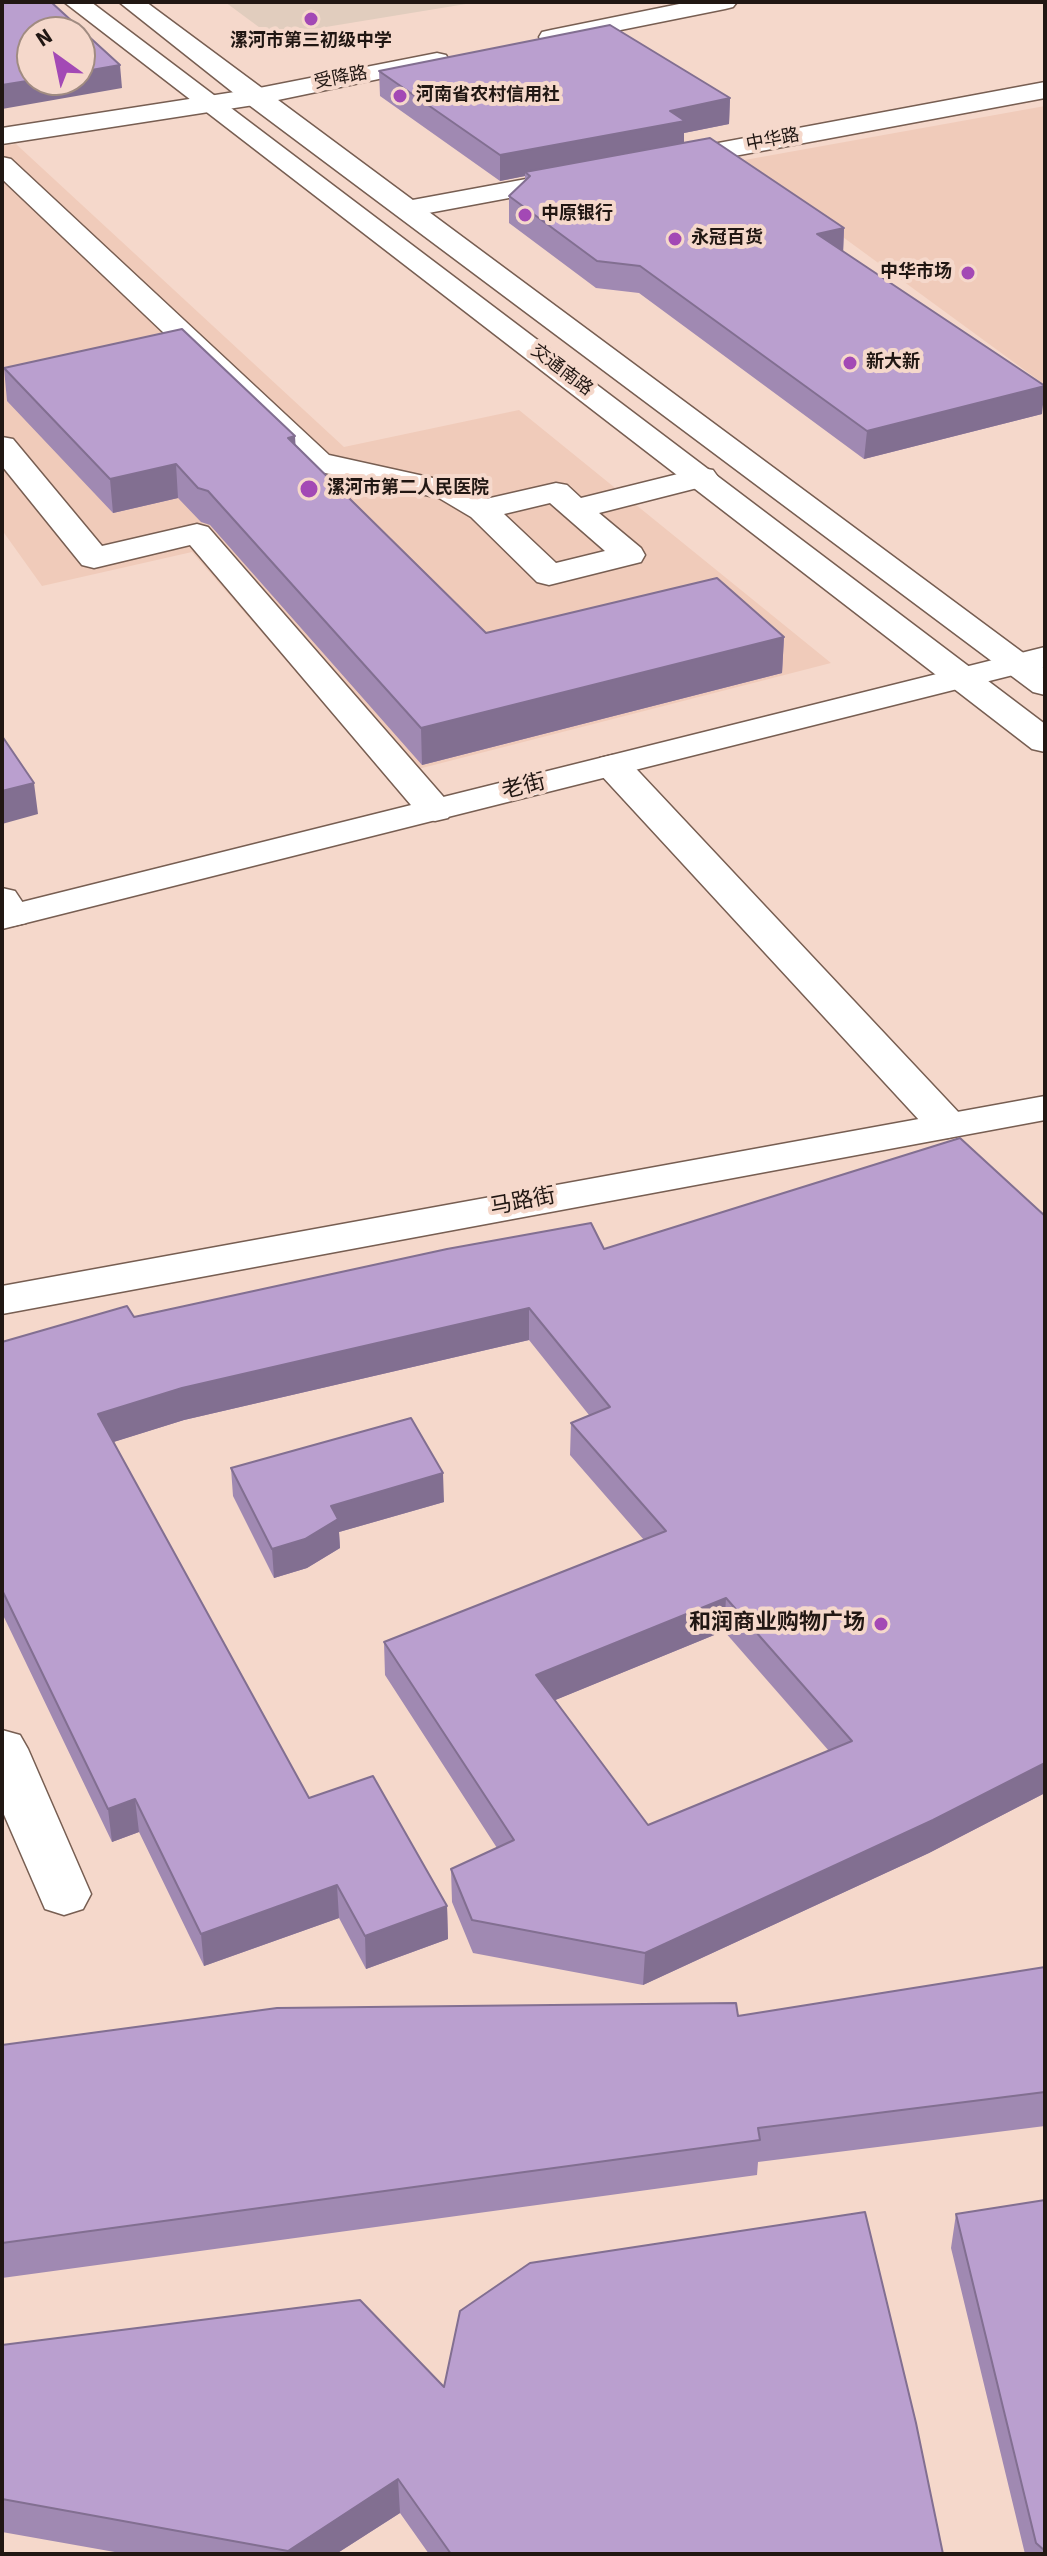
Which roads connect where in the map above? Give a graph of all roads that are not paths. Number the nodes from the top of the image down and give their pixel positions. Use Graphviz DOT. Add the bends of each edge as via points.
graph roads {
  1 [pos="76,2"];
  2 [pos="131,2"];
  3 [pos="725,2"];
  4 [pos="528,42"];
  5 [pos="467,54"];
  6 [pos="1045,90"];
  7 [pos="254,97"];
  8 [pos="207,104"];
  9 [pos="2,136"];
  10 [pos="2,165"];
  11 [pos="640,165"];
  12 [pos="594,174"];
  13 [pos="407,209"];
  14 [pos="196,346"];
  15 [pos="166,353"];
  16 [pos="2,446"];
  17 [pos="702,477"];
  18 [pos="575,509"];
  19 [pos="482,510"];
  20 [pos="1030,660"];
  21 [pos="961,678"];
  22 [pos="1045,685"];
  23 [pos="1045,741"];
  24 [pos="613,766"];
  25 [pos="435,810"];
  26 [pos="5,911"];
  27 [pos="1045,1108"];
  28 [pos="947,1125"];
  29 [pos="2,1300"];
  30 [pos="2,1749"];
  31 [pos="64,1894"];
  1 -- 8 [label="street, 交通南路"];
  2 -- 7 [label="street, 交通南路"];
  3 -- 4 [label="street"];
  5 -- 7 [label="street, 受降路"];
  6 -- 11 [label="street, 中华路"];
  7 -- 8 [label="street, 受降路"];
  7 -- 13 [label="street, 交通南路"];
  8 -- 9 [label="street, 受降路"];
  8 -- 17 [label="street, 交通南路"];
  10 -- 14 [label="street"];
  12 -- 13 [label="street"];
  13 -- 20 [label="street, 交通南路"];
  14 -- 15 [label="street"];
  14 -- 19 [label="street" via="318,462 449,491"];
  16 -- 25 [label="street" via="94,558 197,534"];
  17 -- 18 [label="street"];
  17 -- 21 [label="street, 交通南路"];
  18 -- 19 [label="street" via="556,492"];
  18 -- 19 [label="street" via="629,555 549,575"];
  20 -- 21 [label="street, 老街"];
  20 -- 22 [label="street, 交通南路"];
  21 -- 23 [label="street, 交通南路"];
  21 -- 24 [label="street, 老街"];
  24 -- 25 [label="street, 老街"];
  24 -- 28 [label="street"];
  25 -- 26 [label="street, 老街"];
  27 -- 28 [label="street, 马路街"];
  28 -- 29 [label="street, 马路街"];
  30 -- 31 [label="street"];
}
